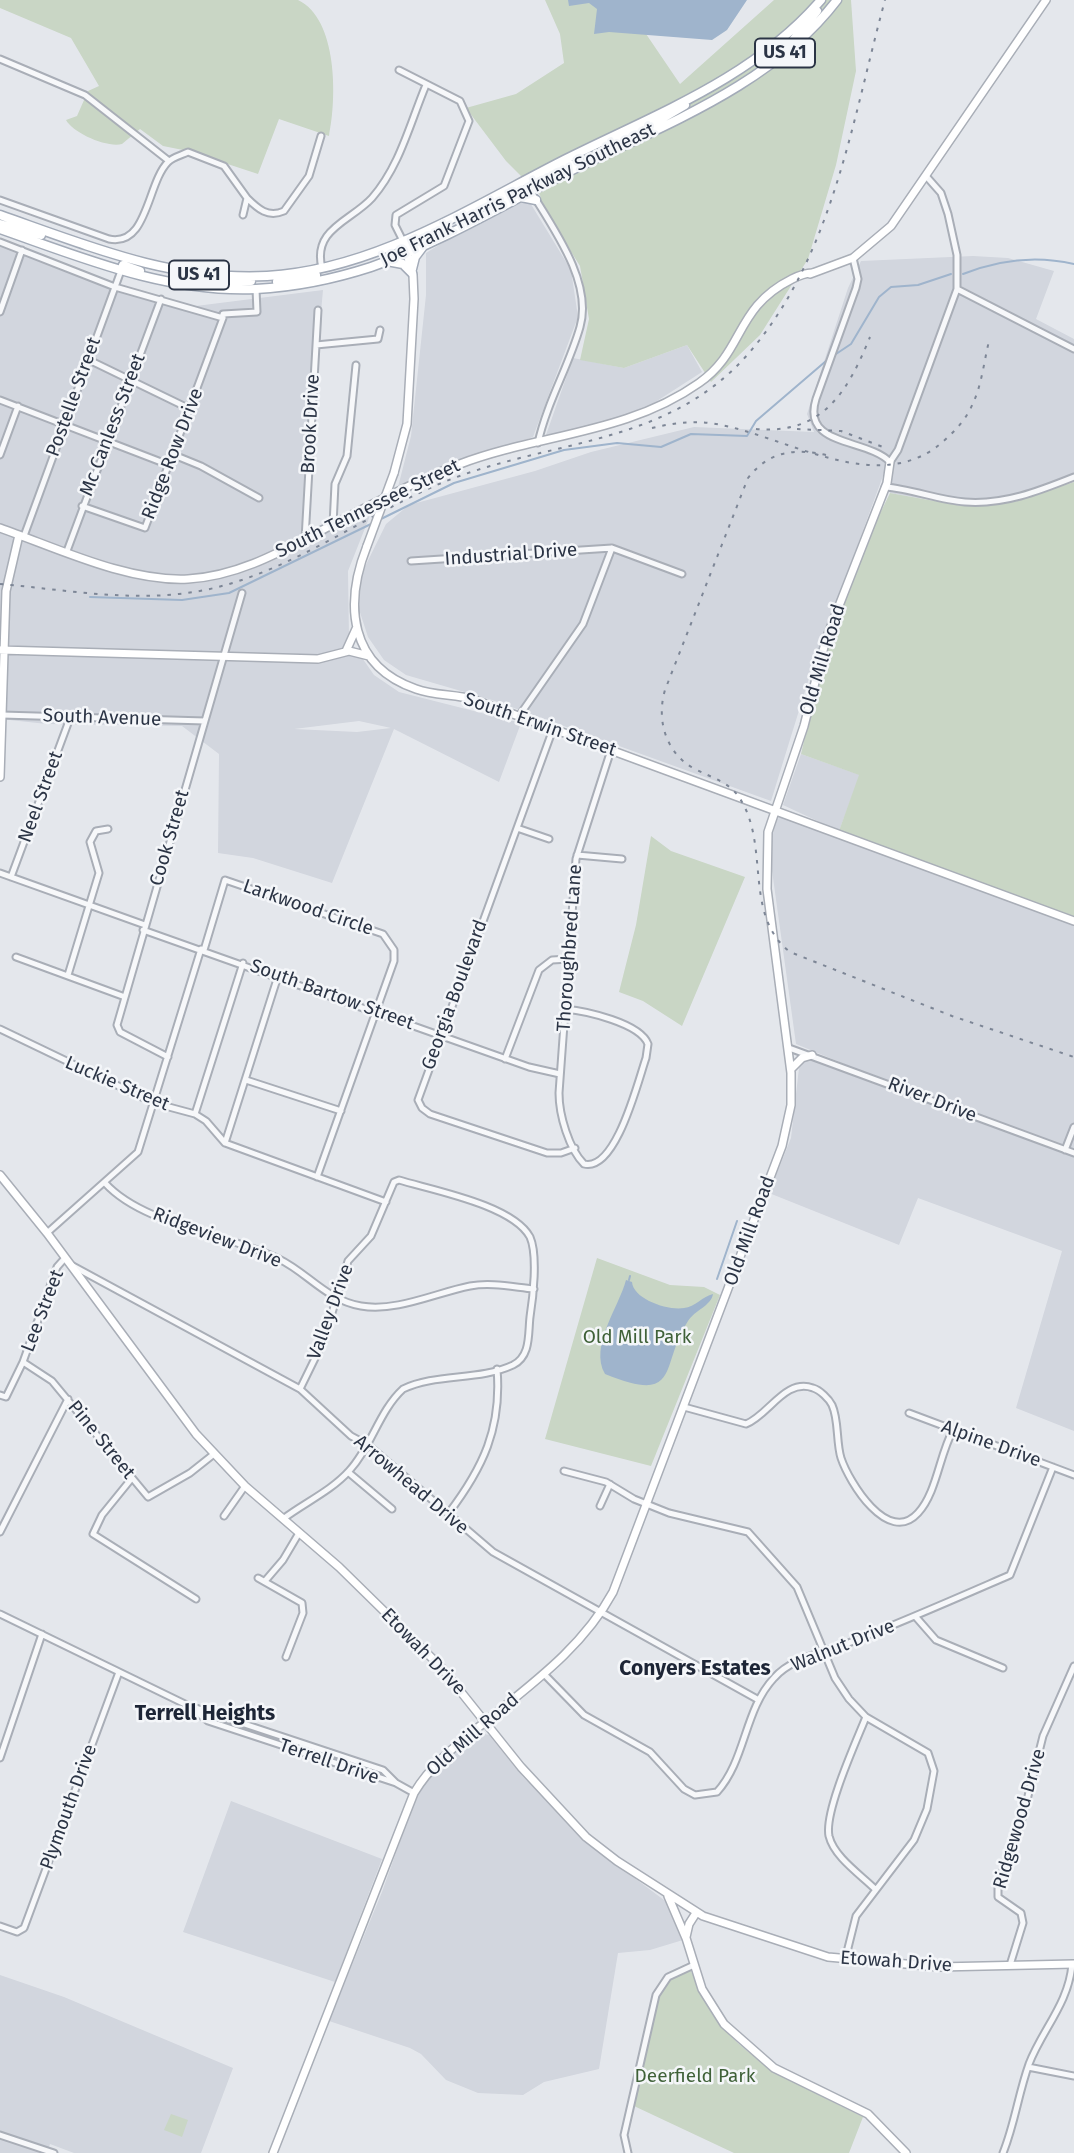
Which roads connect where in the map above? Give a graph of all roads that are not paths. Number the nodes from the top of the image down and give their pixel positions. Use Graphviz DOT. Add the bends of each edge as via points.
graph roads {
  1 [pos="822,0"];
  2 [pos="837,0"];
  3 [pos="1046,0"];
  4 [pos="0,59"];
  5 [pos="399,70"];
  6 [pos="426,85"];
  7 [pos="720,89"];
  8 [pos="321,136"];
  9 [pos="169,161"];
  10 [pos="926,176"];
  11 [pos="527,186"];
  12 [pos="518,197"];
  13 [pos="247,198"];
  14 [pos="0,200"];
  15 [pos="536,200"];
  16 [pos="0,213"];
  17 [pos="243,215"];
  18 [pos="0,228"];
  19 [pos="455,228"];
  20 [pos="429,241"];
  21 [pos="0,242"];
  22 [pos="405,246"];
  23 [pos="22,250"];
  24 [pos="853,258"];
  25 [pos="384,261"];
  26 [pos="123,265"];
  27 [pos="322,268"];
  28 [pos="412,271"];
  29 [pos="115,287"];
  30 [pos="251,289"];
  31 [pos="957,289"];
  32 [pos="161,299"];
  33 [pos="318,310"];
  34 [pos="0,312"];
  35 [pos="223,318"];
  36 [pos="380,330"];
  37 [pos="316,345"];
  38 [pos="1074,349"];
  39 [pos="88,359"];
  40 [pos="356,365"];
  41 [pos="130,381"];
  42 [pos="0,400"];
  43 [pos="18,406"];
  44 [pos="190,408"];
  45 [pos="64,423"];
  46 [pos="106,443"];
  47 [pos="538,443"];
  48 [pos="0,455"];
  49 [pos="174,455"];
  50 [pos="890,461"];
  51 [pos="169,465"];
  52 [pos="1074,477"];
  53 [pos="885,487"];
  54 [pos="259,498"];
  55 [pos="82,506"];
  56 [pos="333,524"];
  57 [pos="0,528"];
  58 [pos="21,535"];
  59 [pos="305,539"];
  60 [pos="612,548"];
  61 [pos="67,551"];
  62 [pos="411,561"];
  63 [pos="682,574"];
  64 [pos="242,593"];
  65 [pos="357,627"];
  66 [pos="363,643"];
  67 [pos="2,650"];
  68 [pos="346,651"];
  69 [pos="223,657"];
  70 [pos="373,658"];
  71 [pos="2,715"];
  72 [pos="519,716"];
  73 [pos="70,718"];
  74 [pos="205,721"];
  75 [pos="553,729"];
  76 [pos="611,750"];
  77 [pos="0,777"];
  78 [pos="773,810"];
  79 [pos="516,828"];
  80 [pos="108,829"];
  81 [pos="549,839"];
  82 [pos="577,855"];
  83 [pos="622,859"];
  84 [pos="0,873"];
  85 [pos="11,877"];
  86 [pos="89,905"];
  87 [pos="1074,921"];
  88 [pos="144,928"];
  89 [pos="202,950"];
  90 [pos="16,957"];
  91 [pos="569,959"];
  92 [pos="243,963"];
  93 [pos="68,975"];
  94 [pos="278,976"];
  95 [pos="125,997"];
  96 [pos="565,1009"];
  97 [pos="376,1010"];
  98 [pos="0,1029"];
  99 [pos="440,1035"];
  100 [pos="789,1048"];
  101 [pos="812,1055"];
  102 [pos="168,1057"];
  103 [pos="505,1059"];
  104 [pos="791,1069"];
  105 [pos="560,1074"];
  106 [pos="246,1080"];
  107 [pos="154,1103"];
  108 [pos="341,1111"];
  109 [pos="195,1114"];
  110 [pos="1074,1127"];
  111 [pos="225,1143"];
  112 [pos="575,1148"];
  113 [pos="1065,1150"];
  114 [pos="1074,1153"];
  115 [pos="0,1175"];
  116 [pos="317,1177"];
  117 [pos="105,1183"];
  118 [pos="386,1202"];
  119 [pos="47,1233"];
  120 [pos="65,1258"];
  121 [pos="70,1265"];
  122 [pos="534,1289"];
  123 [pos="336,1298"];
  124 [pos="23,1362"];
  125 [pos="497,1369"];
  126 [pos="300,1389"];
  127 [pos="0,1395"];
  128 [pos="68,1399"];
  129 [pos="684,1407"];
  130 [pos="909,1413"];
  131 [pos="953,1430"];
  132 [pos="368,1445"];
  133 [pos="214,1454"];
  134 [pos="1053,1467"];
  135 [pos="564,1471"];
  136 [pos="348,1472"];
  137 [pos="1074,1475"];
  138 [pos="132,1478"];
  139 [pos="610,1484"];
  140 [pos="245,1486"];
  141 [pos="646,1504"];
  142 [pos="600,1506"];
  143 [pos="392,1509"];
  144 [pos="448,1514"];
  145 [pos="224,1516"];
  146 [pos="283,1519"];
  147 [pos="0,1532"];
  148 [pos="299,1533"];
  149 [pos="258,1578"];
  150 [pos="265,1581"];
  151 [pos="195,1599"];
  152 [pos="601,1613"];
  153 [pos="0,1614"];
  154 [pos="915,1616"];
  155 [pos="42,1634"];
  156 [pos="825,1653"];
  157 [pos="286,1657"];
  158 [pos="1074,1666"];
  159 [pos="1003,1668"];
  160 [pos="119,1672"];
  161 [pos="544,1674"];
  162 [pos="757,1699"];
  163 [pos="187,1705"];
  164 [pos="866,1717"];
  165 [pos="485,1722"];
  166 [pos="0,1758"];
  167 [pos="396,1783"];
  168 [pos="414,1793"];
  169 [pos="875,1889"];
  170 [pos="668,1896"];
  171 [pos="696,1913"];
  172 [pos="680,1923"];
  173 [pos="0,1926"];
  174 [pos="686,1938"];
  175 [pos="845,1960"];
  176 [pos="1073,1964"];
  177 [pos="694,1965"];
  178 [pos="1010,1965"];
  179 [pos="1028,2067"];
  180 [pos="1074,2076"];
  181 [pos="0,2134"];
  182 [pos="54,2153"];
  183 [pos="272,2153"];
  184 [pos="628,2153"];
  185 [pos="906,2153"];
  186 [pos="1003,2153"];
  1 -- 7 [label="main road, Joe Frank Harris Parkway Southeast / US 41" via="779,43"];
  2 -- 7 [label="main road, Joe Frank Harris Parkway Southeast / US 41" via="794,46"];
  3 -- 10 [label="street, South Tennessee Street"];
  4 -- 9 [label="street" via="85,94"];
  5 -- 6 [label="street"];
  6 -- 22 [label="street" via="464,105 468,125 441,190 396,215 395,225"];
  6 -- 27 [label="street" via="385,181 362,209 325,237"];
  7 -- 11 [label="main road, Joe Frank Harris Parkway Southeast / US 41" via="639,136"];
  7 -- 11 [label="main road, Joe Frank Harris Parkway Southeast / US 41" via="648,118 622,139"];
  8 -- 13 [label="street" via="309,176 284,211 264,212"];
  9 -- 13 [label="street" via="188,152 224,166"];
  9 -- 14 [label="street" via="135,231 124,240 109,239"];
  10 -- 24 [label="street, South Tennessee Street" via="885,233"];
  10 -- 31 [label="street" via="941,193 948,214 957,255"];
  11 -- 12 [label="main road, Joe Frank Harris Parkway Southeast / US 41"];
  11 -- 15 [label="street"];
  11 -- 19 [label="main road"];
  11 -- 22 [label="main road, Joe Frank Harris Parkway Southeast / US 41" via="468,208"];
  12 -- 15 [label="main road"];
  12 -- 19 [label="main road, Joe Frank Harris Parkway Southeast / US 41"];
  13 -- 17 [label="street"];
  15 -- 47 [label="street" via="577,274 583,305 581,326"];
  16 -- 26 [label="main road, Joe Frank Harris Parkway Southeast / US 41"];
  18 -- 26 [label="main road, Joe Frank Harris Parkway Southeast / US 41"];
  19 -- 20 [label="main road, Joe Frank Harris Parkway Southeast / US 41"];
  20 -- 22 [label="main road, Joe Frank Harris Parkway Southeast / US 41"];
  20 -- 28 [label="main road" via="417,254"];
  21 -- 23 [label="street"];
  22 -- 25 [label="main road, Joe Frank Harris Parkway Southeast / US 41"];
  22 -- 27 [label="main road, Joe Frank Harris Parkway Southeast / US 41"];
  22 -- 28 [label="street, South Erwin Street"];
  22 -- 30 [label="main road" via="350,266"];
  23 -- 29 [label="street"];
  23 -- 34 [label="street"];
  24 -- 47 [label="street, South Tennessee Street" via="793,279 765,295 723,361 692,388 625,421"];
  24 -- 50 [label="street" via="856,288 816,399 814,417 825,435 873,450"];
  25 -- 28 [label="main road"];
  25 -- 30 [label="main road, Joe Frank Harris Parkway Southeast / US 41" via="328,279"];
  26 -- 27 [label="main road, Joe Frank Harris Parkway Southeast / US 41" via="201,275 274,275"];
  26 -- 29 [label="street, Postelle Street"];
  26 -- 30 [label="main road, Joe Frank Harris Parkway Southeast / US 41" via="169,282"];
  28 -- 65 [label="street, South Erwin Street, bridge" via="407,424 353,591"];
  29 -- 32 [label="street"];
  29 -- 39 [label="street, Postelle Street"];
  30 -- 35 [label="street" via="257,312 223,314"];
  31 -- 38 [label="street"];
  31 -- 50 [label="street"];
  32 -- 35 [label="street"];
  32 -- 41 [label="street, Mc Canless Street"];
  33 -- 37 [label="street, Brook Drive"];
  35 -- 44 [label="street, Ridge Row Drive"];
  36 -- 37 [label="street" via="378,339"];
  37 -- 59 [label="street, Brook Drive"];
  39 -- 41 [label="street"];
  39 -- 45 [label="street, Postelle Street"];
  40 -- 56 [label="street" via="347,456 335,484"];
  41 -- 44 [label="street"];
  41 -- 46 [label="street, Mc Canless Street"];
  42 -- 43 [label="street"];
  43 -- 45 [label="street"];
  43 -- 48 [label="street"];
  44 -- 49 [label="street, Ridge Row Drive"];
  45 -- 46 [label="street"];
  45 -- 58 [label="street, Postelle Street"];
  46 -- 51 [label="street"];
  46 -- 55 [label="street, Mc Canless Street"];
  47 -- 56 [label="street, South Tennessee Street" via="449,468"];
  49 -- 51 [label="street, Ridge Row Drive"];
  49 -- 54 [label="street"];
  50 -- 53 [label="street, Old Mill Road"];
  51 -- 55 [label="street, Ridge Row Drive" via="145,528"];
  52 -- 53 [label="street" via="1031,494 990,503"];
  53 -- 78 [label="street, Old Mill Road" via="826,639 807,714"];
  55 -- 61 [label="street, Mc Canless Street"];
  56 -- 59 [label="street, South Tennessee Street"];
  57 -- 58 [label="street, South Tennessee Street"];
  58 -- 61 [label="street, South Tennessee Street"];
  58 -- 67 [label="street" via="7,585"];
  59 -- 61 [label="street, South Tennessee Street" via="249,566 190,579 141,575"];
  60 -- 62 [label="street, Industrial Drive"];
  60 -- 63 [label="street, Industrial Drive"];
  60 -- 72 [label="street, Industrial Drive" via="583,624"];
  64 -- 69 [label="street, Cook Street"];
  65 -- 66 [label="street, South Erwin Street"];
  65 -- 68 [label="street"];
  66 -- 68 [label="street"];
  66 -- 70 [label="street, South Erwin Street"];
  67 -- 69 [label="street"];
  67 -- 71 [label="street"];
  68 -- 69 [label="street" via="318,659"];
  68 -- 70 [label="street"];
  69 -- 74 [label="street, Cook Street"];
  70 -- 72 [label="street, South Erwin Street" via="409,687 468,698"];
  71 -- 73 [label="street, South Avenue"];
  71 -- 77 [label="street"];
  72 -- 75 [label="street, South Erwin Street"];
  73 -- 74 [label="street, South Avenue"];
  73 -- 85 [label="street, Neel Street"];
  74 -- 88 [label="street, Cook Street"];
  75 -- 76 [label="street, South Erwin Street"];
  75 -- 79 [label="street, Georgia Boulevard"];
  76 -- 78 [label="street, South Erwin Street"];
  76 -- 82 [label="street, Thoroughbred Lane"];
  78 -- 87 [label="street, South Erwin Street"];
  78 -- 100 [label="street, Old Mill Road" via="766,843 766,877"];
  79 -- 81 [label="street"];
  79 -- 99 [label="street, Georgia Boulevard"];
  80 -- 86 [label="street" via="96,831 90,842 99,873"];
  82 -- 83 [label="street"];
  82 -- 91 [label="street, Thoroughbred Lane"];
  84 -- 85 [label="street, South Bartow Street"];
  85 -- 86 [label="street, South Bartow Street"];
  86 -- 88 [label="street, South Bartow Street"];
  86 -- 93 [label="street"];
  88 -- 89 [label="street, South Bartow Street"];
  88 -- 95 [label="street, Cook Street"];
  89 -- 92 [label="street, South Bartow Street"];
  89 -- 97 [label="street, Larkwood Circle" via="225,880 383,934 394,950 394,961"];
  89 -- 102 [label="street"];
  90 -- 93 [label="street"];
  91 -- 96 [label="street, Thoroughbred Lane"];
  91 -- 103 [label="street" via="552,960 537,972"];
  92 -- 94 [label="street, South Bartow Street"];
  92 -- 109 [label="street"];
  93 -- 95 [label="street"];
  94 -- 97 [label="street, South Bartow Street"];
  94 -- 106 [label="street"];
  95 -- 102 [label="street, Cook Street" via="117,1029"];
  96 -- 105 [label="street, Thoroughbred Lane"];
  96 -- 112 [label="street" via="635,1029 648,1047 610,1153 587,1165"];
  97 -- 99 [label="street, South Bartow Street"];
  97 -- 108 [label="street, Larkwood Circle"];
  98 -- 107 [label="street, Luckie Street"];
  99 -- 103 [label="street, South Bartow Street"];
  99 -- 112 [label="street, Georgia Boulevard" via="419,1095 424,1110 547,1153"];
  100 -- 101 [label="street, River Drive"];
  100 -- 104 [label="street, Old Mill Road"];
  101 -- 104 [label="street"];
  101 -- 113 [label="street, River Drive"];
  102 -- 107 [label="street"];
  103 -- 105 [label="street, South Bartow Street"];
  104 -- 129 [label="street, Old Mill Road" via="791,1105 782,1146"];
  105 -- 112 [label="street, Thoroughbred Lane" via="560,1112"];
  106 -- 108 [label="street"];
  106 -- 111 [label="street"];
  107 -- 109 [label="street, Luckie Street"];
  107 -- 117 [label="street" via="138,1152"];
  108 -- 116 [label="street, Larkwood Circle"];
  109 -- 111 [label="street, Luckie Street"];
  110 -- 113 [label="street"];
  111 -- 116 [label="street, Luckie Street"];
  113 -- 114 [label="street, River Drive"];
  115 -- 119 [label="street, Etowah Drive"];
  116 -- 118 [label="street, Luckie Street"];
  117 -- 119 [label="street"];
  117 -- 123 [label="street, Ridgeview Drive" via="130,1204 279,1259"];
  118 -- 122 [label="street" via="399,1180 507,1216 530,1237"];
  118 -- 123 [label="street, Valley Drive" via="371,1236 348,1261"];
  119 -- 120 [label="street, Etowah Drive"];
  120 -- 121 [label="street, Etowah Drive"];
  120 -- 124 [label="street, Lee Street"];
  121 -- 126 [label="street, Arrowhead Drive"];
  121 -- 133 [label="street, Etowah Drive"];
  122 -- 123 [label="street, Ridgeview Drive" via="472,1286 388,1306 361,1306"];
  122 -- 125 [label="street" via="528,1349 513,1365"];
  123 -- 126 [label="street, Valley Drive" via="323,1342"];
  124 -- 127 [label="street, Lee Street" via="6,1397"];
  124 -- 128 [label="street, Pine Street" via="52,1381"];
  125 -- 132 [label="street" via="403,1389 391,1399"];
  125 -- 144 [label="street" via="500,1401 494,1429 475,1478"];
  126 -- 132 [label="street, Arrowhead Drive" via="351,1436"];
  128 -- 138 [label="street, Pine Street"];
  128 -- 147 [label="street"];
  129 -- 131 [label="street" via="747,1424 764,1415 791,1389 814,1388 833,1406 838,1447 847,1472 871,1507 892,1522 913,1517 923,1505"];
  129 -- 141 [label="street, Old Mill Road"];
  130 -- 131 [label="street, Alpine Drive"];
  131 -- 134 [label="street, Alpine Drive"];
  132 -- 136 [label="street"];
  132 -- 144 [label="street, Arrowhead Drive"];
  133 -- 138 [label="street, Pine Street" via="152,1496 144,1495"];
  133 -- 140 [label="street, Etowah Drive"];
  134 -- 137 [label="street, Alpine Drive"];
  134 -- 154 [label="street, Walnut Drive" via="1010,1575"];
  135 -- 139 [label="street"];
  136 -- 143 [label="street"];
  136 -- 146 [label="street"];
  138 -- 151 [label="street" via="93,1534"];
  139 -- 141 [label="street"];
  139 -- 142 [label="street"];
  140 -- 145 [label="street"];
  140 -- 146 [label="street, Etowah Drive"];
  141 -- 152 [label="street, Old Mill Road"];
  141 -- 156 [label="street" via="748,1532 796,1587"];
  144 -- 152 [label="street, Arrowhead Drive" via="493,1552"];
  146 -- 148 [label="street, Etowah Drive"];
  148 -- 150 [label="street"];
  148 -- 165 [label="street, Etowah Drive" via="441,1667"];
  149 -- 150 [label="street"];
  150 -- 157 [label="street" via="302,1603 303,1613"];
  152 -- 161 [label="street, Old Mill Road" via="575,1646"];
  152 -- 162 [label="street, Arrowhead Drive"];
  153 -- 155 [label="street, Terrell Drive"];
  154 -- 156 [label="street, Walnut Drive"];
  154 -- 159 [label="street" via="936,1640"];
  155 -- 160 [label="street, Terrell Drive"];
  155 -- 166 [label="street"];
  156 -- 162 [label="street, Walnut Drive" via="775,1675"];
  156 -- 164 [label="street" via="842,1689"];
  158 -- 178 [label="street, Ridgewood Drive" via="1043,1736 1023,1816 998,1884 998,1897 1021,1913 1023,1923"];
  160 -- 163 [label="street, Terrell Drive"];
  160 -- 173 [label="street, Plymouth Drive" via="24,1928 12,1931"];
  161 -- 162 [label="street, Walnut Drive" via="584,1716 638,1742 695,1795 717,1792 727,1781"];
  161 -- 165 [label="street, Old Mill Road"];
  163 -- 167 [label="street, Terrell Drive" via="208,1721"];
  163 -- 167 [label="street, Terrell Drive" via="383,1770"];
  164 -- 169 [label="street" via="838,1789 829,1835 838,1853"];
  164 -- 169 [label="street" via="928,1753 934,1771 927,1808 914,1840"];
  165 -- 168 [label="street, Old Mill Road" via="435,1763"];
  165 -- 170 [label="street, Etowah Drive" via="586,1837"];
  167 -- 168 [label="street, Terrell Drive"];
  168 -- 183 [label="street, Old Mill Road"];
  169 -- 175 [label="street" via="854,1921"];
  170 -- 171 [label="street, Etowah Drive"];
  170 -- 172 [label="street"];
  171 -- 172 [label="street"];
  171 -- 174 [label="street"];
  171 -- 175 [label="street, Etowah Drive"];
  172 -- 174 [label="street"];
  174 -- 177 [label="street"];
  175 -- 178 [label="street, Etowah Drive" via="939,1968"];
  176 -- 178 [label="street, Etowah Drive"];
  176 -- 179 [label="street" via="1062,2003"];
  177 -- 184 [label="street" via="668,1976 656,1995 624,2135"];
  177 -- 185 [label="street" via="715,2012 741,2042 774,2067 868,2115"];
  179 -- 180 [label="street"];
  179 -- 186 [label="street" via="1017,2119"];
  181 -- 182 [label="street"];
}
